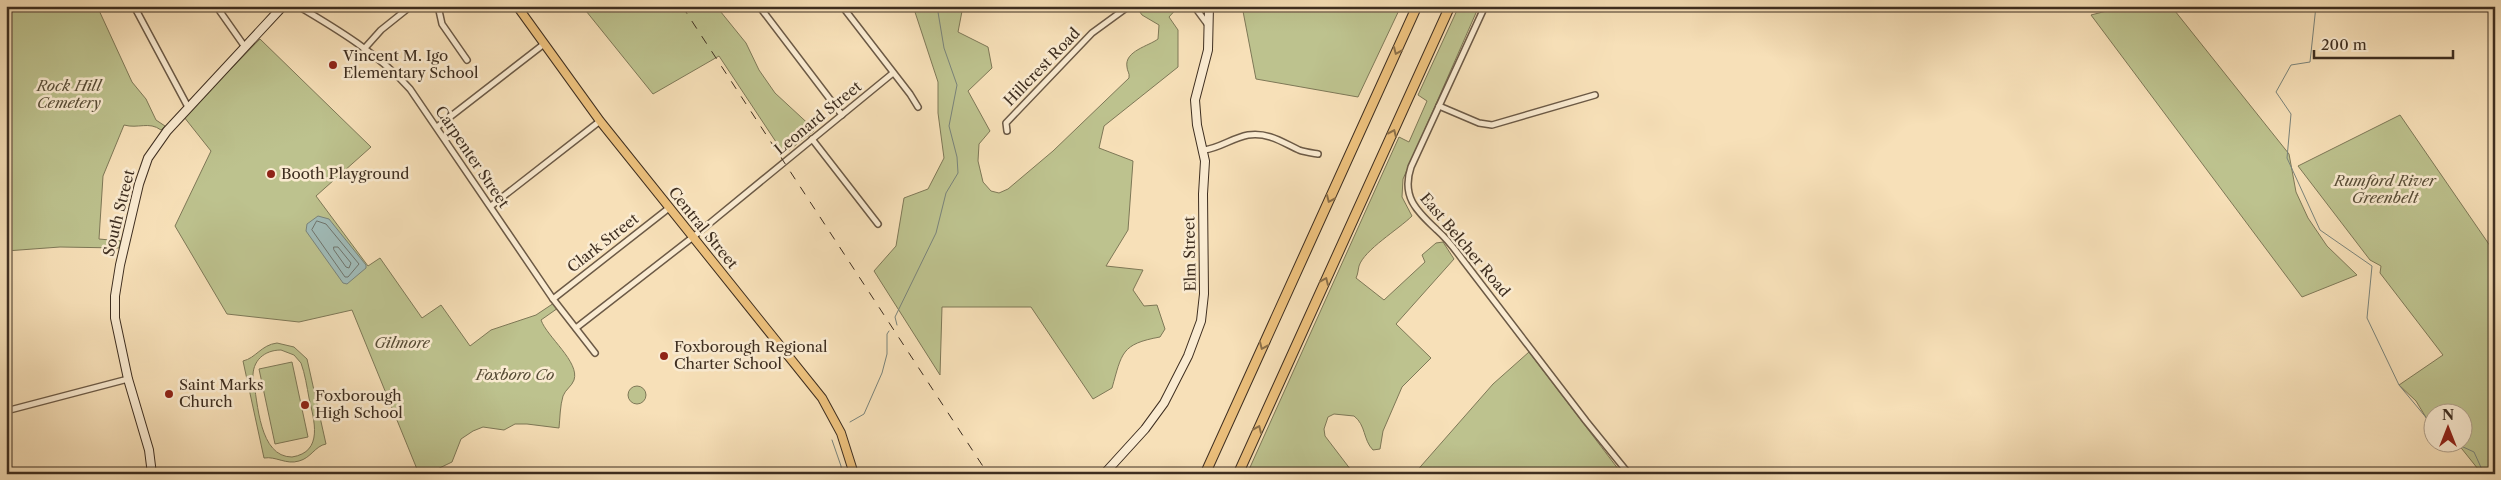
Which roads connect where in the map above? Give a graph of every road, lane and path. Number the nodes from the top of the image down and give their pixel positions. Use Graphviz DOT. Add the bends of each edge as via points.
graph roads {
  1 [pos="134,6"];
  2 [pos="220,6"];
  3 [pos="283,6"];
  4 [pos="298,6"];
  5 [pos="411,6"];
  6 [pos="438,6"];
  7 [pos="517,6"];
  8 [pos="760,6"];
  9 [pos="842,6"];
  10 [pos="1129,6"];
  11 [pos="1194,6"];
  12 [pos="1209,6"];
  13 [pos="1417,6"];
  14 [pos="1450,6"];
  15 [pos="1485,6"];
  16 [pos="1208,25"];
  17 [pos="544,44"];
  18 [pos="245,47"];
  19 [pos="364,49"];
  20 [pos="467,60"];
  21 [pos="893,73"];
  22 [pos="1595,95"];
  23 [pos="1439,106"];
  24 [pos="188,107"];
  25 [pos="918,107"];
  26 [pos="842,114"];
  27 [pos="600,121"];
  28 [pos="436,127"];
  29 [pos="1007,131"];
  30 [pos="812,139"];
  31 [pos="1204,150"];
  32 [pos="1318,154"];
  33 [pos="492,206"];
  34 [pos="669,208"];
  35 [pos="878,224"];
  36 [pos="693,237"];
  37 [pos="553,299"];
  38 [pos="576,328"];
  39 [pos="595,353"];
  40 [pos="128,379"];
  41 [pos="6,411"];
  42 [pos="152,474"];
  43 [pos="854,474"];
  44 [pos="1104,474"];
  45 [pos="1205,474"];
  46 [pos="1238,474"];
  47 [pos="1629,474"];
  1 -- 24 [label="street"];
  2 -- 18 [label="street" via="219,10"];
  3 -- 18 [label="main road, South Street"];
  4 -- 19 [label="street, Carpenter Street"];
  5 -- 19 [label="street" via="381,30"];
  6 -- 20 [label="street" via="442,24"];
  7 -- 17 [label="main road, Central Street"];
  8 -- 26 [label="street"];
  9 -- 21 [label="street"];
  10 -- 29 [label="street, Hillcrest Road" via="1092,33 1006,122"];
  11 -- 16 [label="street"];
  12 -- 16 [label="main road, Elm Street"];
  13 -- 45 [label="highway, one-way"];
  46 -- 14 [label="highway, one-way"];
  15 -- 23 [label="street, East Belcher Road"];
  16 -- 31 [label="main road, Elm Street" via="1208,50 1195,100"];
  17 -- 27 [label="main road, Central Street"];
  17 -- 28 [label="street"];
  18 -- 24 [label="main road, South Street"];
  19 -- 28 [label="street, Carpenter Street" via="404,82"];
  21 -- 25 [label="street"];
  21 -- 26 [label="street, Leonard Street"];
  22 -- 23 [label="street" via="1492,125 1479,123"];
  23 -- 47 [label="street, East Belcher Road" via="1409,174 1408,191 1412,204 1462,258"];
  24 -- 40 [label="main road, South Street" via="162,137 146,163 124,245 115,296 115,318"];
  26 -- 30 [label="street, Leonard Street"];
  27 -- 33 [label="street"];
  27 -- 34 [label="main road, Central Street"];
  28 -- 33 [label="street, Carpenter Street"];
  30 -- 35 [label="street"];
  30 -- 36 [label="street, Leonard Street"];
  31 -- 32 [label="street" via="1243,136 1257,135 1279,139 1299,150"];
  31 -- 44 [label="main road, Elm Street" via="1204,294 1201,321 1164,404"];
  33 -- 37 [label="street, Carpenter Street"];
  34 -- 36 [label="main road, Central Street"];
  34 -- 37 [label="street, Clark Street"];
  36 -- 38 [label="street, Leonard Street"];
  36 -- 43 [label="main road, Central Street" via="824,402 842,435"];
  37 -- 38 [label="street, Carpenter Street"];
  38 -- 39 [label="street, Carpenter Street"];
  40 -- 41 [label="street"];
  40 -- 42 [label="main road, South Street" via="142,420"];
}
